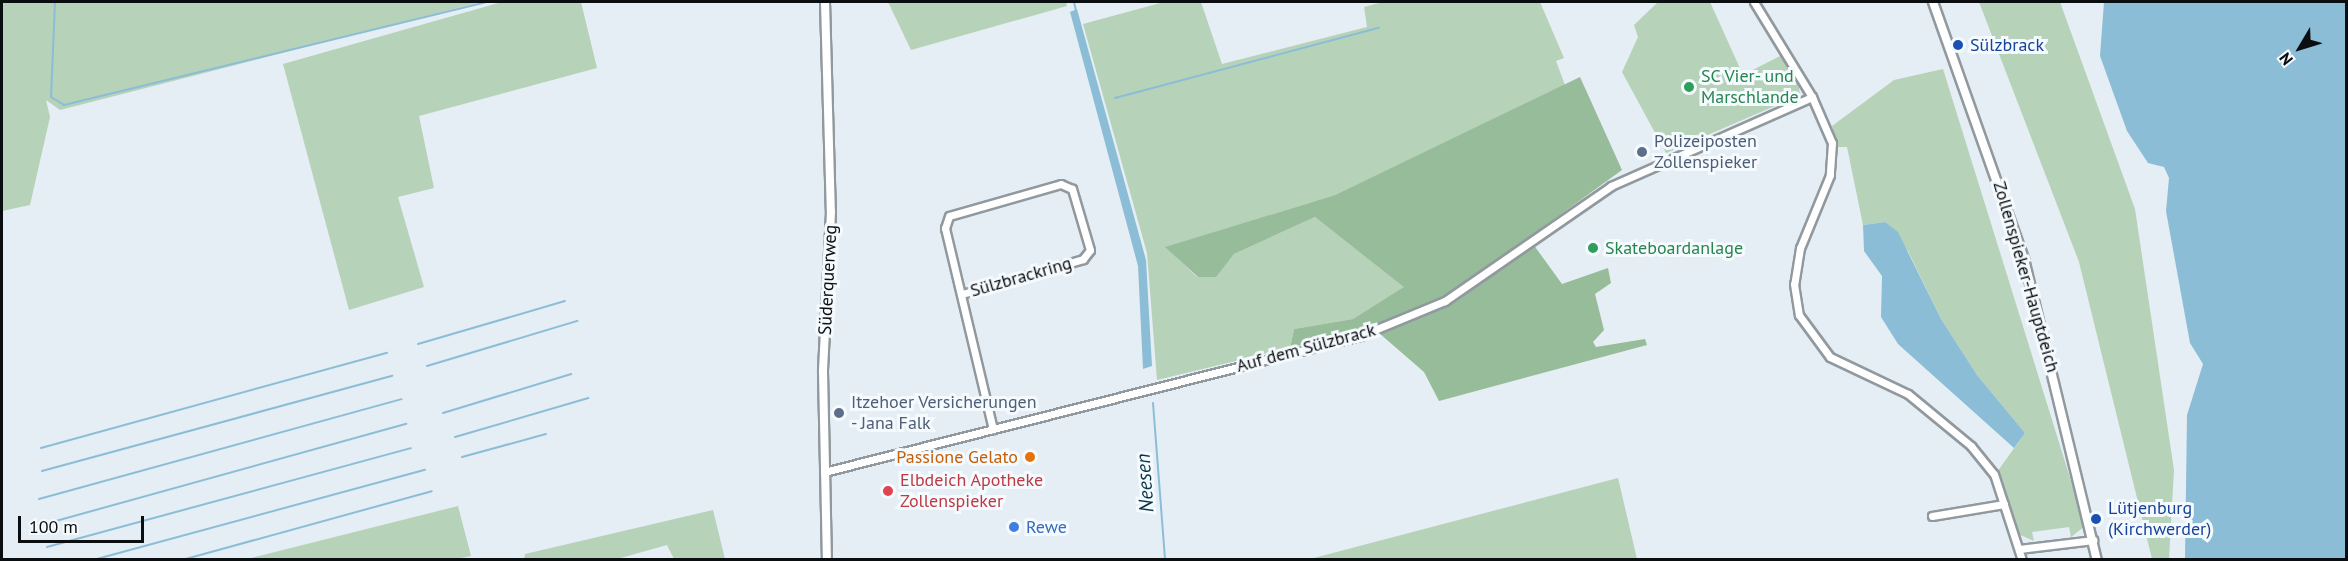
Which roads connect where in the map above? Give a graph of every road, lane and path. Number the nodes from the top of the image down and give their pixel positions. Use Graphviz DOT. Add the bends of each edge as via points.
graph roads {
  1 [pos="825,2"];
  2 [pos="1754,2"];
  3 [pos="1933,2"];
  4 [pos="1812,97"];
  5 [pos="962,294"];
  6 [pos="993,429"];
  7 [pos="824,472"];
  8 [pos="2004,504"];
  9 [pos="1932,516"];
  10 [pos="2093,540"];
  11 [pos="2019,549"];
  12 [pos="827,560"];
  13 [pos="2022,560"];
  14 [pos="2097,560"];
  1 -- 7 [label="street, Süderquerweg" via="831,212"];
  2 -- 4 [label="street"];
  3 -- 10 [label="street, Zollenspieker-Hauptdeich" via="2024,259"];
  4 -- 6 [label="street, Auf dem Sülzbrack" via="1611,186 1445,301 1360,336"];
  4 -- 8 [label="street" via="1833,151 1830,175 1800,248 1794,284 1799,315 1830,357 1908,394 1947,421 1994,474"];
  5 -- 5 [label="street, Sülzbrackring" via="945,228 949,216 1061,184 1072,189 1090,250 1083,259"];
  5 -- 6 [label="street, Sülzbrackring"];
  6 -- 7 [label="street, Auf dem Sülzbrack"];
  7 -- 12 [label="street, Süderquerweg"];
  8 -- 9 [label="street"];
  8 -- 11 [label="street"];
  10 -- 11 [label="street"];
  10 -- 14 [label="street, Zollenspieker-Hauptdeich"];
  11 -- 13 [label="street"];
}
